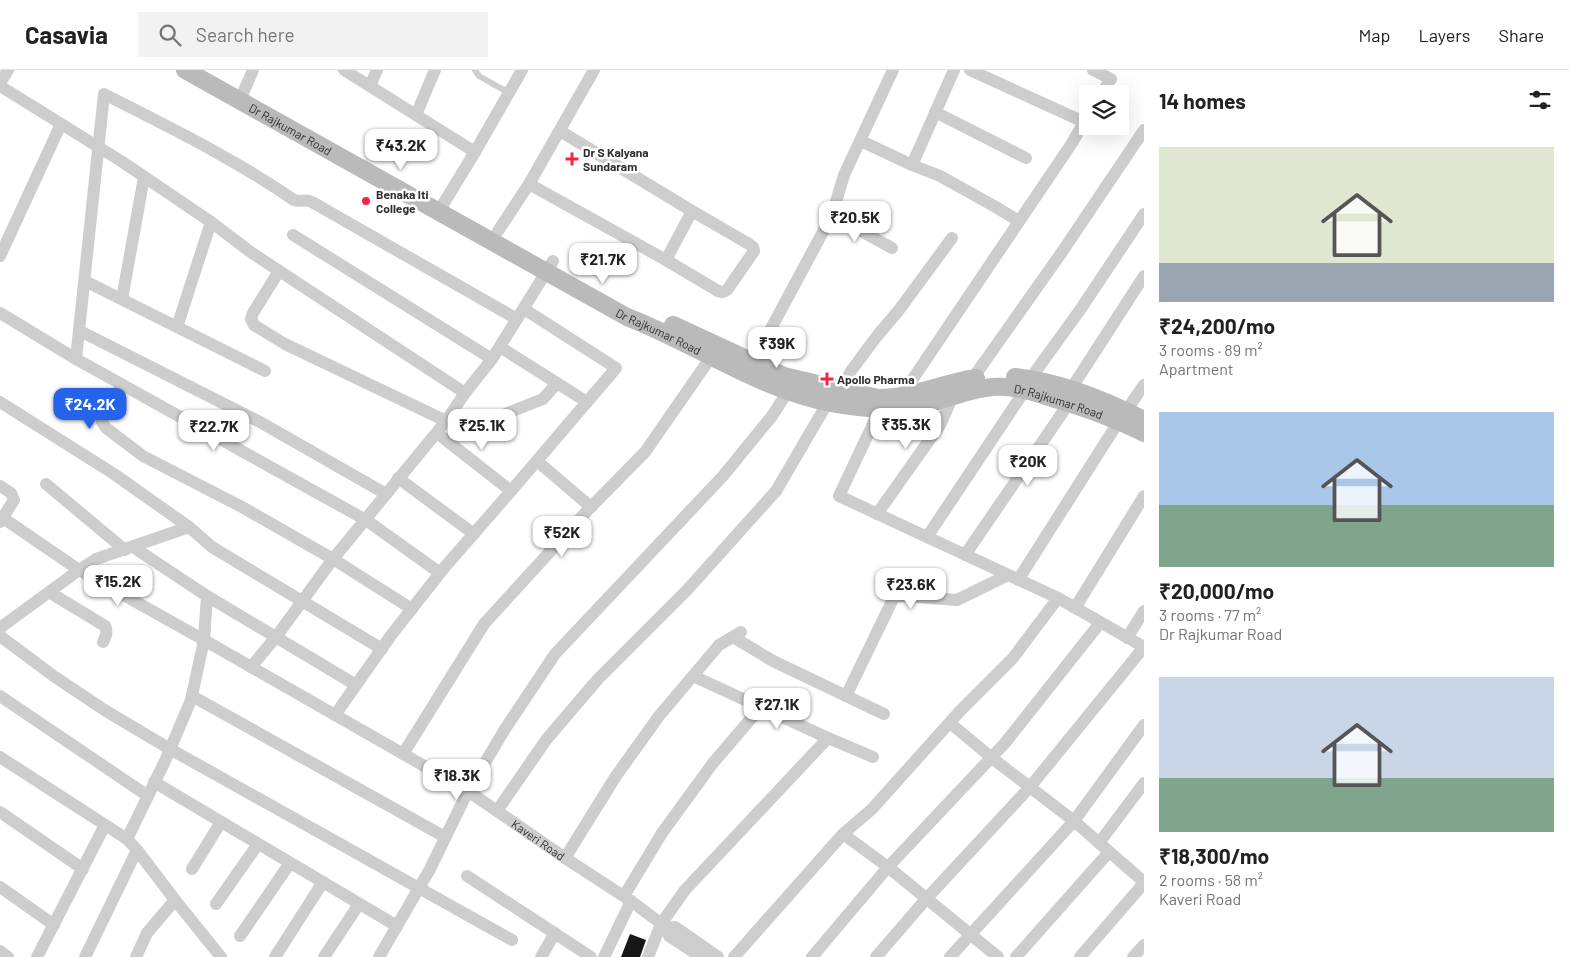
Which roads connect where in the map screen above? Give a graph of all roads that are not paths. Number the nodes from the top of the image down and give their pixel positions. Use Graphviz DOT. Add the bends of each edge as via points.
graph roads {
  1 [pos="8,70"];
  2 [pos="185,70"];
  3 [pos="210,70"];
  4 [pos="253,70"];
  5 [pos="344,70"];
  6 [pos="377,70"];
  7 [pos="435,70"];
  8 [pos="475,70"];
  9 [pos="522,70"];
  10 [pos="594,70"];
  11 [pos="893,70"];
  12 [pos="954,70"];
  13 [pos="970,70"];
  14 [pos="1093,70"];
  15 [pos="1114,74"];
  16 [pos="0,84"];
  17 [pos="1107,85"];
  18 [pos="370,86"];
  19 [pos="509,93"];
  20 [pos="243,95"];
  21 [pos="935,112"];
  22 [pos="416,115"];
  23 [pos="1079,115"];
  24 [pos="62,124"];
  25 [pos="1079,130"];
  26 [pos="1144,130"];
  27 [pos="560,131"];
  28 [pos="861,141"];
  29 [pos="97,146"];
  30 [pos="475,152"];
  31 [pos="1026,158"];
  32 [pos="912,165"];
  33 [pos="144,177"];
  34 [pos="529,184"];
  35 [pos="442,206"];
  36 [pos="692,211"];
  37 [pos="1144,214"];
  38 [pos="832,215"];
  39 [pos="211,222"];
  40 [pos="1019,222"];
  41 [pos="498,231"];
  42 [pos="293,234"];
  43 [pos="952,238"];
  44 [pos="892,248"];
  45 [pos="0,256"];
  46 [pos="666,260"];
  47 [pos="550,266"];
  48 [pos="279,270"];
  49 [pos="1144,276"];
  50 [pos="85,281"];
  51 [pos="122,299"];
  52 [pos="0,313"];
  53 [pos="520,314"];
  54 [pos="177,326"];
  55 [pos="80,331"];
  56 [pos="500,347"];
  57 [pos="711,357"];
  58 [pos="76,359"];
  59 [pos="492,359"];
  60 [pos="753,362"];
  61 [pos="265,371"];
  62 [pos="974,378"];
  63 [pos="557,383"];
  64 [pos="122,384"];
  65 [pos="1028,384"];
  66 [pos="1144,385"];
  67 [pos="841,390"];
  68 [pos="788,391"];
  69 [pos="465,392"];
  70 [pos="902,395"];
  71 [pos="953,396"];
  72 [pos="1070,396"];
  73 [pos="0,402"];
  74 [pos="587,402"];
  75 [pos="828,402"];
  76 [pos="880,410"];
  77 [pos="1122,416"];
  78 [pos="448,419"];
  79 [pos="1144,420"];
  80 [pos="437,433"];
  81 [pos="1144,433"];
  82 [pos="537,461"];
  83 [pos="398,478"];
  84 [pos="46,484"];
  85 [pos="0,486"];
  86 [pos="511,492"];
  87 [pos="386,494"];
  88 [pos="1144,496"];
  89 [pos="591,507"];
  90 [pos="877,514"];
  91 [pos="2,520"];
  92 [pos="366,520"];
  93 [pos="189,528"];
  94 [pos="474,534"];
  95 [pos="927,537"];
  96 [pos="129,548"];
  97 [pos="965,555"];
  98 [pos="333,559"];
  99 [pos="78,570"];
  100 [pos="440,574"];
  101 [pos="1013,577"];
  102 [pos="49,592"];
  103 [pos="207,596"];
  104 [pos="1058,598"];
  105 [pos="302,600"];
  106 [pos="1075,608"];
  107 [pos="412,609"];
  108 [pos="1144,611"];
  109 [pos="1100,623"];
  110 [pos="0,628"];
  111 [pos="0,636"];
  112 [pos="276,637"];
  113 [pos="1127,638"];
  114 [pos="204,640"];
  115 [pos="103,642"];
  116 [pos="1144,647"];
  117 [pos="382,649"];
  118 [pos="251,667"];
  119 [pos="693,676"];
  120 [pos="356,686"];
  121 [pos="0,696"];
  122 [pos="192,696"];
  123 [pos="846,696"];
  124 [pos="761,707"];
  125 [pos="884,714"];
  126 [pos="335,715"];
  127 [pos="950,723"];
  128 [pos="1144,725"];
  129 [pos="828,738"];
  130 [pos="170,749"];
  131 [pos="403,754"];
  132 [pos="0,757"];
  133 [pos="873,757"];
  134 [pos="992,758"];
  135 [pos="154,782"];
  136 [pos="1144,783"];
  137 [pos="1030,787"];
  138 [pos="468,791"];
  139 [pos="148,796"];
  140 [pos="497,811"];
  141 [pos="0,812"];
  142 [pos="1074,821"];
  143 [pos="221,822"];
  144 [pos="105,825"];
  145 [pos="843,834"];
  146 [pos="446,837"];
  147 [pos="127,839"];
  148 [pos="258,844"];
  149 [pos="1104,847"];
  150 [pos="137,850"];
  151 [pos="564,858"];
  152 [pos="290,863"];
  153 [pos="888,867"];
  154 [pos="83,869"];
  155 [pos="192,870"];
  156 [pos="467,876"];
  157 [pos="323,882"];
  158 [pos="1144,883"];
  159 [pos="0,887"];
  160 [pos="419,888"];
  161 [pos="627,898"];
  162 [pos="927,898"];
  163 [pos="175,900"];
  164 [pos="216,904"];
  165 [pos="359,904"];
  166 [pos="54,924"];
  167 [pos="397,926"];
  168 [pos="664,926"];
  169 [pos="555,933"];
  170 [pos="971,934"];
  171 [pos="240,936"];
  172 [pos="512,940"];
  173 [pos="1144,945"];
  174 [pos="0,951"];
  175 [pos="8,957"];
  176 [pos="37,957"];
  177 [pos="86,957"];
  178 [pos="136,957"];
  179 [pos="221,957"];
  180 [pos="275,957"];
  181 [pos="324,957"];
  182 [pos="379,957"];
  183 [pos="541,957"];
  184 [pos="591,957"];
  185 [pos="604,957"];
  186 [pos="648,957"];
  187 [pos="701,957"];
  188 [pos="718,957"];
  189 [pos="734,957"];
  190 [pos="812,957"];
  191 [pos="876,957"];
  192 [pos="950,957"];
  193 [pos="998,957"];
  194 [pos="1016,957"];
  195 [pos="1080,957"];
  196 [pos="1133,957"];
  1 -- 16 [label="street"];
  2 -- 20 [label="main road, Dr Rajkumar Road"];
  3 -- 20 [label="main road, Dr Rajkumar Road"];
  4 -- 20 [label="street"];
  5 -- 18 [label="street"];
  6 -- 18 [label="street"];
  7 -- 22 [label="street"];
  8 -- 19 [label="lane" via="479,76"];
  9 -- 19 [label="street"];
  10 -- 27 [label="street"];
  11 -- 28 [label="street"];
  12 -- 21 [label="street"];
  13 -- 23 [label="street"];
  14 -- 15 [label="street"];
  15 -- 17 [label="street"];
  16 -- 24 [label="street"];
  18 -- 22 [label="street"];
  19 -- 30 [label="street"];
  20 -- 35 [label="main road, Dr Rajkumar Road"];
  21 -- 31 [label="street"];
  21 -- 32 [label="street"];
  22 -- 30 [label="street"];
  24 -- 29 [label="street"];
  24 -- 45 [label="street"];
  25 -- 40 [label="street"];
  26 -- 62 [label="street"];
  27 -- 34 [label="street"];
  27 -- 36 [label="street"];
  28 -- 32 [label="street"];
  28 -- 38 [label="street" via="844,175"];
  29 -- 33 [label="street"];
  29 -- 50 [label="street"];
  29 -- 53 [label="street" via="104,94 218,152 294,200 312,202"];
  30 -- 35 [label="street"];
  32 -- 40 [label="street" via="940,176"];
  33 -- 39 [label="street"];
  33 -- 51 [label="street"];
  34 -- 41 [label="street"];
  34 -- 46 [label="street"];
  35 -- 41 [label="main road, Dr Rajkumar Road"];
  35 -- 47 [label="main road, Dr Rajkumar Road"];
  36 -- 46 [label="street"];
  36 -- 46 [label="street" via="749,244 754,251 723,292"];
  37 -- 65 [label="street"];
  38 -- 44 [label="street"];
  38 -- 60 [label="street"];
  39 -- 48 [label="street"];
  39 -- 54 [label="street"];
  40 -- 70 [label="street"];
  41 -- 47 [label="main road, Dr Rajkumar Road"];
  42 -- 59 [label="street"];
  43 -- 67 [label="street" via="851,371"];
  47 -- 53 [label="street"];
  47 -- 57 [label="main road, Dr Rajkumar Road" via="627,317"];
  47 -- 60 [label="main road, Dr Rajkumar Road"];
  48 -- 69 [label="street"];
  48 -- 78 [label="street" via="253,313 254,325 285,344"];
  49 -- 72 [label="street"];
  50 -- 51 [label="street"];
  50 -- 55 [label="street"];
  51 -- 54 [label="street"];
  52 -- 58 [label="street"];
  53 -- 56 [label="street"];
  53 -- 74 [label="street" via="616,368"];
  54 -- 61 [label="street"];
  55 -- 58 [label="street"];
  55 -- 87 [label="street" via="260,422"];
  56 -- 59 [label="street"];
  56 -- 63 [label="street"];
  57 -- 68 [label="main road, Dr Rajkumar Road"];
  57 -- 89 [label="street" via="645,452"];
  58 -- 64 [label="street"];
  59 -- 69 [label="street"];
  60 -- 67 [label="main road, Dr Rajkumar Road" via="784,376"];
  62 -- 65 [label="main road, Dr Rajkumar Road" via="1000,376"];
  62 -- 70 [label="main road, Dr Rajkumar Road"];
  63 -- 74 [label="street"];
  63 -- 78 [label="street" via="543,399 470,428"];
  64 -- 92 [label="street"];
  64 -- 98 [label="street" via="104,416 102,422 106,428 143,456"];
  65 -- 71 [label="main road, Dr Rajkumar Road"];
  65 -- 72 [label="main road, Dr Rajkumar Road"];
  65 -- 95 [label="street"];
  66 -- 77 [label="street"];
  67 -- 70 [label="main road, Dr Rajkumar Road" via="878,398"];
  68 -- 75 [label="main road, Dr Rajkumar Road"];
  68 -- 138 [label="street" via="723,476 555,654"];
  69 -- 78 [label="street"];
  71 -- 76 [label="main road, Dr Rajkumar Road" via="926,404"];
  71 -- 90 [label="street" via="940,425"];
  72 -- 77 [label="main road, Dr Rajkumar Road"];
  72 -- 97 [label="street"];
  73 -- 93 [label="street" via="114,474"];
  74 -- 82 [label="street"];
  75 -- 76 [label="main road, Dr Rajkumar Road"];
  75 -- 140 [label="street" via="776,491 688,589 598,678 546,740"];
  76 -- 90 [label="street" via="839,496"];
  77 -- 79 [label="main road, Dr Rajkumar Road"];
  77 -- 81 [label="main road, Dr Rajkumar Road"];
  77 -- 101 [label="street"];
  78 -- 80 [label="street"];
  80 -- 83 [label="street"];
  80 -- 86 [label="street"];
  82 -- 86 [label="street"];
  82 -- 89 [label="street"];
  83 -- 87 [label="street"];
  83 -- 94 [label="street"];
  84 -- 96 [label="street"];
  85 -- 91 [label="street" via="14,497"];
  86 -- 94 [label="street"];
  87 -- 92 [label="street"];
  88 -- 106 [label="street"];
  89 -- 131 [label="street" via="484,624"];
  90 -- 95 [label="street"];
  91 -- 99 [label="street, Kaveri Road"];
  92 -- 98 [label="street"];
  92 -- 100 [label="street"];
  93 -- 96 [label="street"];
  93 -- 105 [label="street" via="212,547"];
  94 -- 100 [label="street"];
  95 -- 97 [label="street"];
  96 -- 99 [label="street" via="96,559"];
  96 -- 103 [label="street"];
  97 -- 101 [label="street"];
  98 -- 105 [label="street"];
  98 -- 107 [label="street"];
  99 -- 102 [label="street"];
  99 -- 114 [label="street, Kaveri Road"];
  100 -- 107 [label="street"];
  101 -- 104 [label="street"];
  101 -- 123 [label="street" via="957,600 894,597"];
  102 -- 110 [label="street"];
  102 -- 115 [label="street" via="105,626 108,631"];
  103 -- 112 [label="street"];
  103 -- 114 [label="street"];
  104 -- 106 [label="street"];
  104 -- 127 [label="street" via="1012,658"];
  105 -- 112 [label="street"];
  105 -- 117 [label="street"];
  106 -- 109 [label="street"];
  107 -- 117 [label="street"];
  108 -- 113 [label="street"];
  109 -- 113 [label="street"];
  109 -- 134 [label="street"];
  111 -- 130 [label="street" via="55,678"];
  112 -- 118 [label="street"];
  112 -- 120 [label="street"];
  113 -- 116 [label="street"];
  114 -- 118 [label="street, Kaveri Road"];
  114 -- 122 [label="street"];
  116 -- 137 [label="street"];
  117 -- 120 [label="street"];
  118 -- 126 [label="street, Kaveri Road"];
  119 -- 123 [label="street" via="720,645 737,634 773,661"];
  119 -- 124 [label="street"];
  119 -- 151 [label="street" via="659,716 616,776"];
  120 -- 126 [label="street"];
  121 -- 139 [label="street"];
  122 -- 130 [label="street"];
  122 -- 146 [label="street"];
  123 -- 125 [label="street"];
  124 -- 129 [label="street"];
  124 -- 161 [label="street" via="713,763 662,832"];
  126 -- 131 [label="street, Kaveri Road"];
  127 -- 134 [label="street"];
  127 -- 145 [label="street" via="872,809"];
  128 -- 142 [label="street"];
  129 -- 133 [label="street"];
  129 -- 168 [label="street" via="685,890"];
  130 -- 135 [label="street"];
  130 -- 160 [label="street"];
  131 -- 138 [label="street, Kaveri Road"];
  132 -- 144 [label="street"];
  134 -- 137 [label="street"];
  134 -- 153 [label="street"];
  135 -- 139 [label="street"];
  135 -- 143 [label="street"];
  136 -- 149 [label="street"];
  137 -- 142 [label="street"];
  137 -- 162 [label="street"];
  138 -- 140 [label="street, Kaveri Road"];
  138 -- 146 [label="street"];
  139 -- 147 [label="street"];
  140 -- 151 [label="street, Kaveri Road"];
  141 -- 154 [label="street"];
  142 -- 149 [label="street"];
  142 -- 170 [label="street"];
  143 -- 148 [label="street"];
  143 -- 155 [label="street"];
  144 -- 147 [label="street"];
  144 -- 154 [label="street"];
  145 -- 153 [label="street"];
  145 -- 189 [label="street"];
  146 -- 160 [label="street"];
  147 -- 150 [label="street"];
  148 -- 152 [label="street"];
  148 -- 164 [label="street"];
  149 -- 158 [label="street"];
  149 -- 194 [label="street"];
  150 -- 163 [label="street"];
  150 -- 177 [label="street"];
  151 -- 161 [label="street, Kaveri Road"];
  152 -- 157 [label="street"];
  152 -- 171 [label="street"];
  153 -- 162 [label="street"];
  153 -- 190 [label="street"];
  154 -- 166 [label="street"];
  156 -- 169 [label="street"];
  157 -- 165 [label="street"];
  157 -- 180 [label="street"];
  158 -- 195 [label="street"];
  159 -- 166 [label="street"];
  160 -- 167 [label="street"];
  160 -- 172 [label="street"];
  161 -- 168 [label="street, Kaveri Road"];
  161 -- 185 [label="street"];
  162 -- 170 [label="street"];
  162 -- 191 [label="street"];
  163 -- 178 [label="street" via="147,933"];
  163 -- 179 [label="street"];
  165 -- 167 [label="street"];
  165 -- 181 [label="street"];
  166 -- 176 [label="street"];
  167 -- 182 [label="street"];
  168 -- 186 [label="street"];
  168 -- 187 [label="street, Kaveri Road" via="669,936"];
  168 -- 188 [label="street, Kaveri Road" via="675,926"];
  169 -- 183 [label="street"];
  169 -- 184 [label="street"];
  170 -- 192 [label="street"];
  170 -- 193 [label="street"];
  173 -- 196 [label="street"];
  174 -- 175 [label="street"];
}
